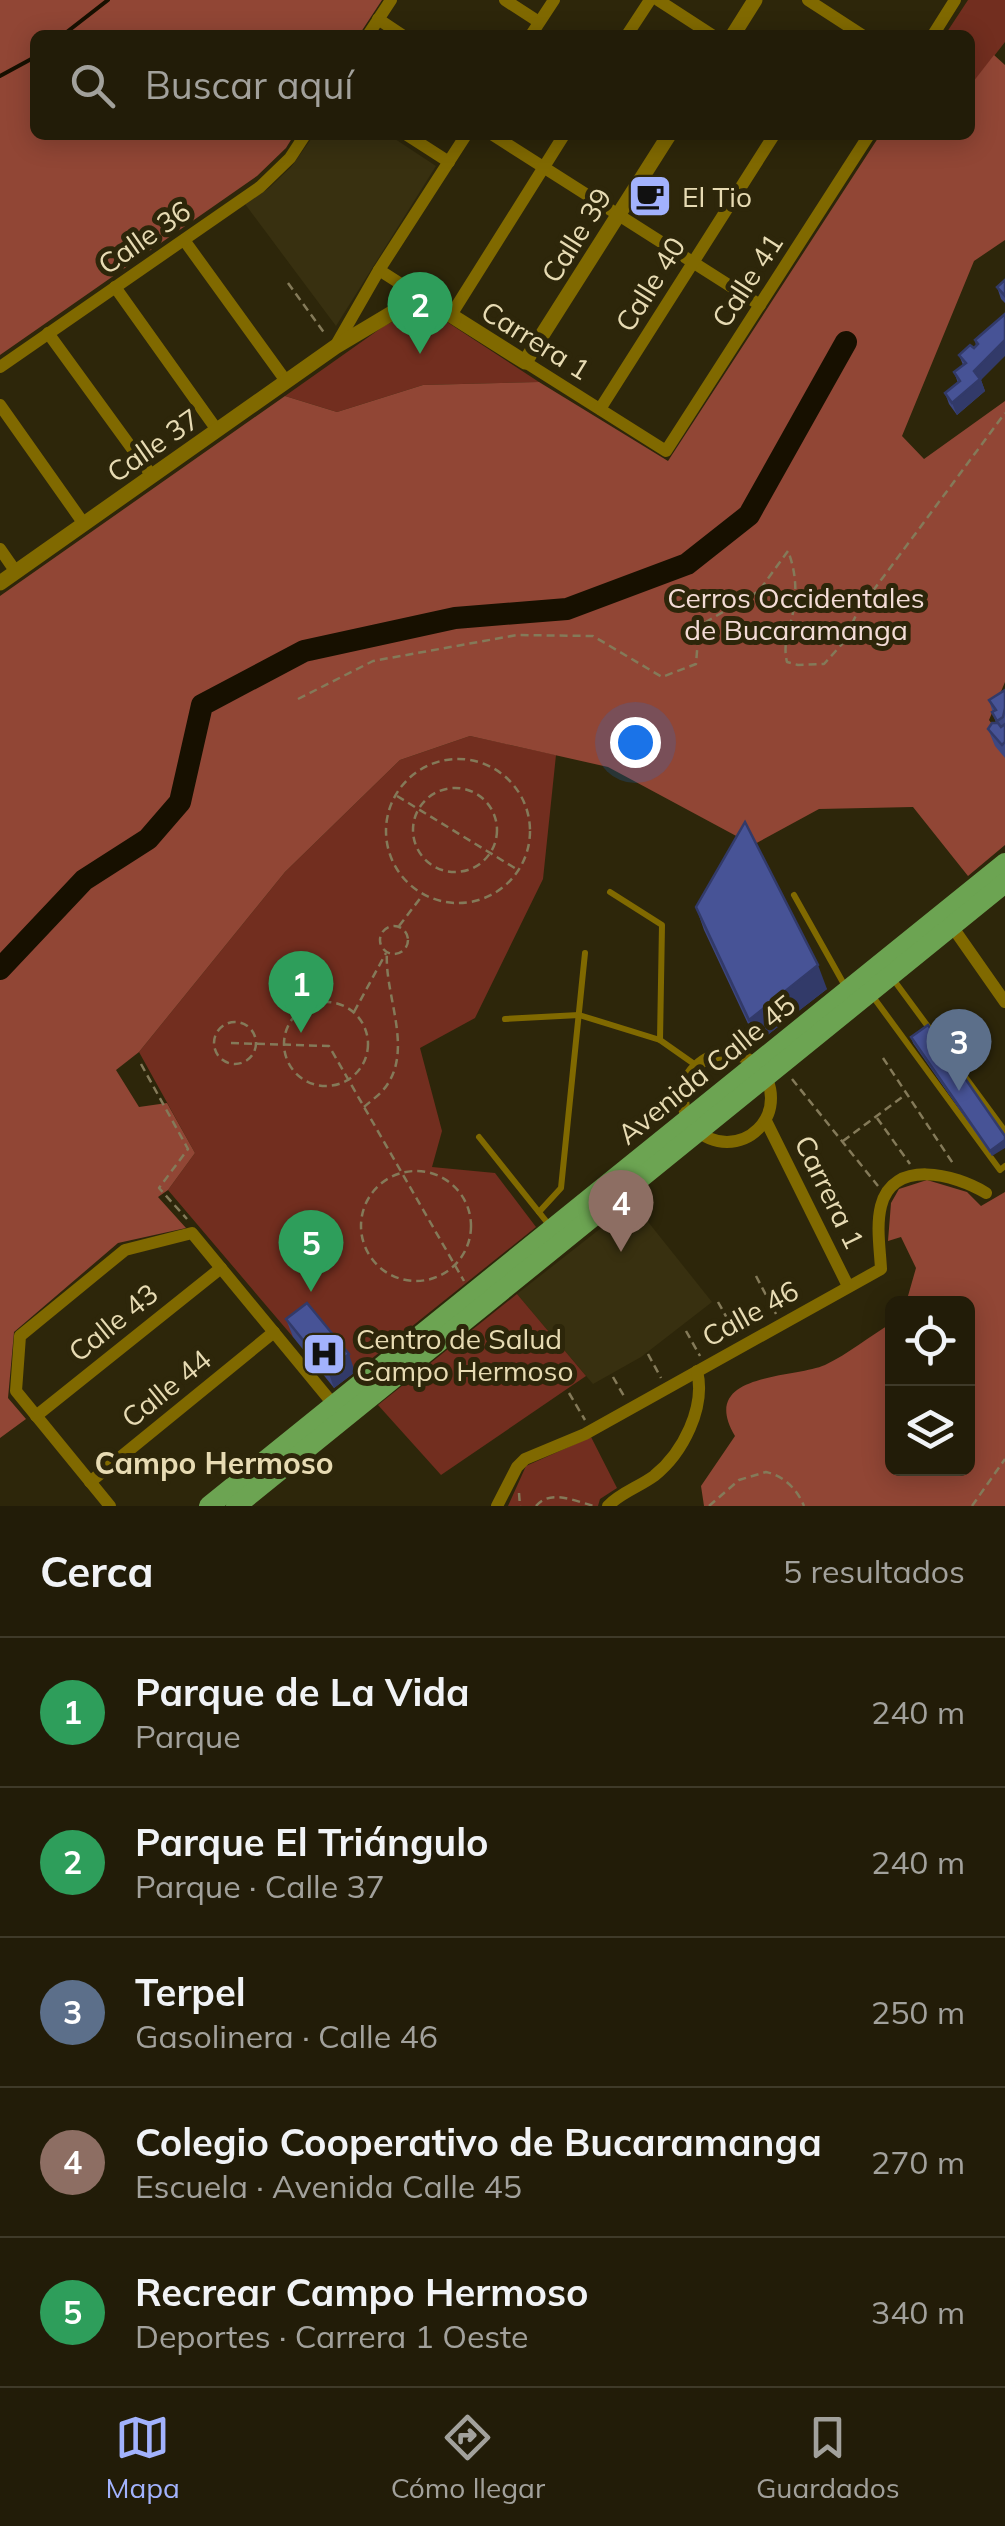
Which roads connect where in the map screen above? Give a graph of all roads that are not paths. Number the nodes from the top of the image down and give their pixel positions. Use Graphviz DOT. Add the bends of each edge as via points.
graph roads {
  1 [pos="390,0"];
  2 [pos="506,0"];
  3 [pos="554,0"];
  4 [pos="650,0"];
  5 [pos="658,0"];
  6 [pos="755,0"];
  7 [pos="808,0"];
  8 [pos="956,0"];
  9 [pos="378,19"];
  10 [pos="539,22"];
  11 [pos="371,30"];
  12 [pos="394,30"];
  13 [pos="534,30"];
  14 [pos="631,30"];
  15 [pos="704,30"];
  16 [pos="735,30"];
  17 [pos="854,30"];
  18 [pos="936,30"];
  19 [pos="301,140"];
  20 [pos="415,140"];
  21 [pos="463,140"];
  22 [pos="501,140"];
  23 [pos="561,140"];
  24 [pos="666,140"];
  25 [pos="771,140"];
  26 [pos="865,140"];
  27 [pos="449,162"];
  28 [pos="544,167"];
  29 [pos="619,215"];
  30 [pos="184,240"];
  31 [pos="693,262"];
  32 [pos="379,270"];
  33 [pos="115,287"];
  34 [pos="760,304"];
  35 [pos="446,312"];
  36 [pos="48,334"];
  37 [pos="335,347"];
  38 [pos="525,362"];
  39 [pos="0,367"];
  40 [pos="286,382"];
  41 [pos="0,405"];
  42 [pos="600,410"];
  43 [pos="217,430"];
  44 [pos="666,452"];
  45 [pos="152,476"];
  46 [pos="84,524"];
  47 [pos="0,549"];
  48 [pos="16,572"];
  49 [pos="0,583"];
  50 [pos="1005,862"];
  51 [pos="1005,883"];
  52 [pos="610,892"];
  53 [pos="794,896"];
  54 [pos="947,920"];
  55 [pos="585,953"];
  56 [pos="891,976"];
  57 [pos="848,990"];
  58 [pos="870,993"];
  59 [pos="1005,1002"];
  60 [pos="579,1014"];
  61 [pos="505,1019"];
  62 [pos="660,1040"];
  63 [pos="697,1066"];
  64 [pos="768,1069"];
  65 [pos="766,1121"];
  66 [pos="693,1126"];
  67 [pos="1005,1131"];
  68 [pos="479,1136"];
  69 [pos="1005,1166"];
  70 [pos="986,1193"];
  71 [pos="546,1220"];
  72 [pos="220,1268"];
  73 [pos="848,1286"];
  74 [pos="274,1332"];
  75 [pos="702,1368"];
  76 [pos="339,1412"];
  77 [pos="36,1416"];
  78 [pos="90,1482"];
  79 [pos="110,1506"];
  80 [pos="208,1506"];
  81 [pos="236,1506"];
  82 [pos="498,1506"];
  83 [pos="608,1506"];
  1 -- 9 [label="street"];
  2 -- 10 [label="street"];
  3 -- 10 [label="street"];
  4 -- 14 [label="street"];
  5 -- 15 [label="street"];
  6 -- 16 [label="street"];
  7 -- 17 [label="street"];
  8 -- 18 [label="street"];
  9 -- 11 [label="street"];
  9 -- 12 [label="street"];
  10 -- 13 [label="street"];
  19 -- 30 [label="street, Calle 36" via="260,187"];
  20 -- 27 [label="street"];
  21 -- 27 [label="street, Calle 37"];
  22 -- 28 [label="street"];
  23 -- 28 [label="street"];
  24 -- 29 [label="street, Calle 39"];
  25 -- 31 [label="street, Calle 40"];
  26 -- 34 [label="street, Calle 41"];
  27 -- 32 [label="street, Calle 37"];
  28 -- 29 [label="street"];
  28 -- 35 [label="street"];
  29 -- 31 [label="street"];
  29 -- 38 [label="street, Calle 39"];
  30 -- 33 [label="street, Calle 36"];
  30 -- 40 [label="street"];
  31 -- 34 [label="street"];
  31 -- 42 [label="street, Calle 40"];
  32 -- 35 [label="street, Carrera 1"];
  32 -- 37 [label="street, Calle 37"];
  33 -- 36 [label="street, Calle 36"];
  33 -- 43 [label="street"];
  34 -- 44 [label="street, Calle 41"];
  35 -- 37 [label="street, Calle 37" via="398,310"];
  35 -- 38 [label="street, Carrera 1"];
  36 -- 39 [label="street, Calle 36"];
  36 -- 45 [label="street"];
  37 -- 40 [label="street, Calle 37"];
  38 -- 42 [label="street, Carrera 1"];
  40 -- 43 [label="street, Calle 37"];
  41 -- 46 [label="street"];
  42 -- 44 [label="street, Carrera 1"];
  43 -- 45 [label="street, Calle 37"];
  45 -- 46 [label="street, Calle 37"];
  46 -- 48 [label="street, Calle 37"];
  47 -- 48 [label="street"];
  48 -- 49 [label="street, Calle 37"];
  50 -- 54 [label="main road, Avenida Calle 45"];
  51 -- 54 [label="main road, Avenida Calle 45"];
  52 -- 62 [label="lane" via="662,925"];
  53 -- 57 [label="lane"];
  54 -- 56 [label="main road, Avenida Calle 45"];
  54 -- 57 [label="main road, Avenida Calle 45"];
  54 -- 59 [label="street"];
  55 -- 60 [label="lane"];
  56 -- 58 [label="main road, Avenida Calle 45"];
  56 -- 67 [label="lane"];
  57 -- 64 [label="main road, Avenida Calle 45" via="819,1007"];
  58 -- 64 [label="main road, Avenida Calle 45"];
  58 -- 69 [label="lane" via="1000,1170"];
  60 -- 61 [label="lane"];
  60 -- 62 [label="lane"];
  60 -- 71 [label="lane" via="561,1188"];
  62 -- 63 [label="lane"];
  63 -- 64 [label="street" via="727,1054"];
  63 -- 66 [label="street" via="683,1098"];
  64 -- 65 [label="street" via="772,1098"];
  64 -- 66 [label="main road, Avenida Calle 45"];
  65 -- 66 [label="street" via="740,1141 717,1141"];
  65 -- 73 [label="street, Carrera 1"];
  66 -- 71 [label="main road, Avenida Calle 45"];
  66 -- 76 [label="main road, Avenida Calle 45"];
  68 -- 71 [label="lane"];
  70 -- 73 [label="street, Calle 46" via="917,1174 895,1182 879,1215 880,1269"];
  71 -- 76 [label="main road, Avenida Calle 45"];
  72 -- 74 [label="street"];
  72 -- 77 [label="street, Calle 43"];
  72 -- 77 [label="street" via="192,1234 125,1250 20,1336 16,1391"];
  73 -- 75 [label="street, Calle 46"];
  74 -- 76 [label="street"];
  74 -- 78 [label="street, Calle 44"];
  75 -- 82 [label="street, Calle 46" via="525,1459"];
  75 -- 83 [label="street" via="697,1410 672,1456"];
  76 -- 80 [label="main road, Avenida Calle 45"];
  76 -- 81 [label="main road, Avenida Calle 45"];
  77 -- 78 [label="street"];
  78 -- 79 [label="street"];
}
